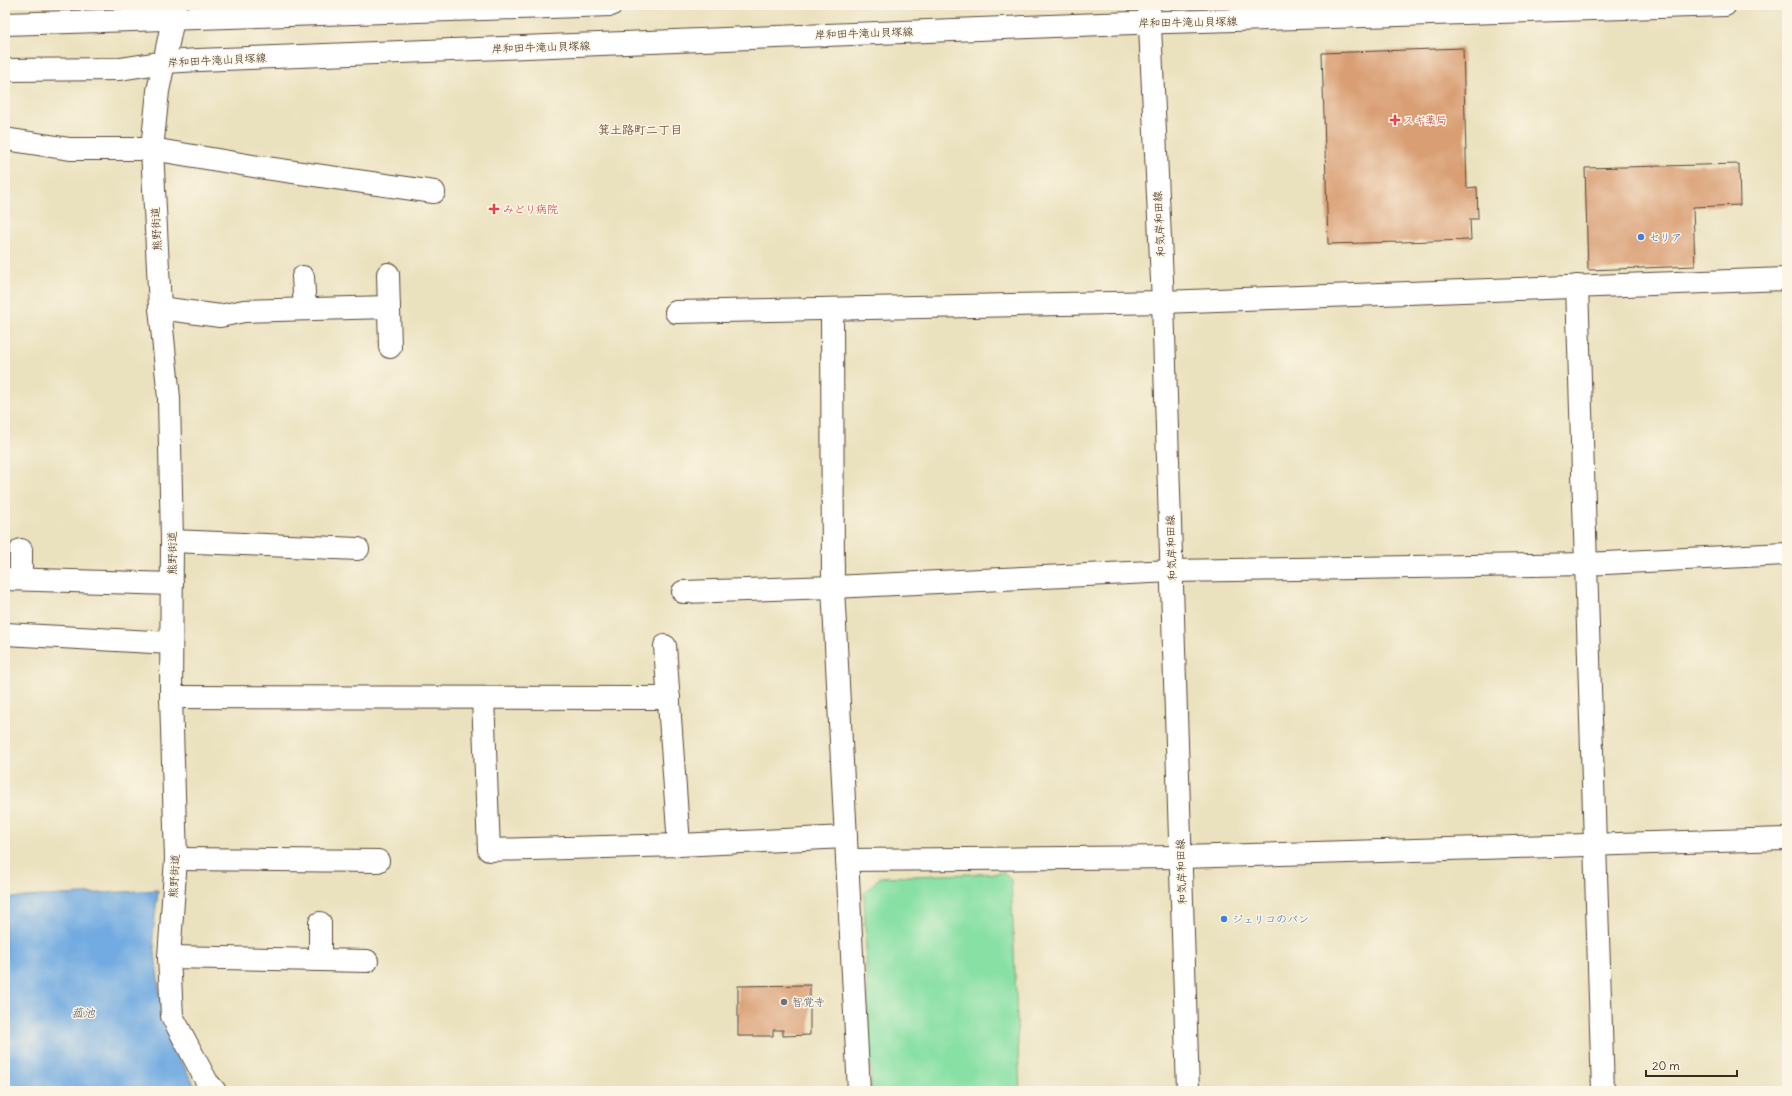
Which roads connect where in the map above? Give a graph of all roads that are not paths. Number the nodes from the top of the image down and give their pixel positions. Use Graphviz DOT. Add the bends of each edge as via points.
graph roads {
  1 [pos="156,5"];
  2 [pos="611,5"];
  3 [pos="1725,5"];
  4 [pos="175,11"];
  5 [pos="1149,14"];
  6 [pos="5,24"];
  7 [pos="165,62"];
  8 [pos="5,70"];
  9 [pos="57,71"];
  10 [pos="5,82"];
  11 [pos="5,139"];
  12 [pos="152,149"];
  13 [pos="434,192"];
  14 [pos="388,274"];
  15 [pos="303,277"];
  16 [pos="1787,279"];
  17 [pos="1577,286"];
  18 [pos="1163,302"];
  19 [pos="389,307"];
  20 [pos="160,308"];
  21 [pos="305,309"];
  22 [pos="832,309"];
  23 [pos="676,312"];
  24 [pos="390,347"];
  25 [pos="172,541"];
  26 [pos="358,549"];
  27 [pos="21,550"];
  28 [pos="1787,554"];
  29 [pos="1586,564"];
  30 [pos="1172,571"];
  31 [pos="13,579"];
  32 [pos="172,584"];
  33 [pos="832,587"];
  34 [pos="683,592"];
  35 [pos="5,634"];
  36 [pos="171,643"];
  37 [pos="665,646"];
  38 [pos="171,697"];
  39 [pos="483,698"];
  40 [pos="669,698"];
  41 [pos="846,837"];
  42 [pos="1787,839"];
  43 [pos="1595,844"];
  44 [pos="679,845"];
  45 [pos="1181,857"];
  46 [pos="176,859"];
  47 [pos="847,860"];
  48 [pos="378,861"];
  49 [pos="320,923"];
  50 [pos="169,957"];
  51 [pos="320,960"];
  52 [pos="367,961"];
  53 [pos="215,1091"];
  54 [pos="859,1091"];
  55 [pos="1188,1091"];
  56 [pos="1603,1091"];
  1 -- 4 [label="street"];
  2 -- 4 [label="street"];
  3 -- 5 [label="street, 岸和田牛滝山貝塚線"];
  4 -- 6 [label="street"];
  4 -- 7 [label="street, 熊野街道"];
  5 -- 7 [label="street, 岸和田牛滝山貝塚線"];
  5 -- 18 [label="street, 和気岸和田線"];
  7 -- 9 [label="street, 岸和田牛滝山貝塚線" via="120,69"];
  7 -- 12 [label="street, 熊野街道" via="158,91"];
  8 -- 9 [label="street, 岸和田牛滝山貝塚線"];
  9 -- 10 [label="street"];
  11 -- 12 [label="street" via="70,149"];
  12 -- 13 [label="street"];
  12 -- 20 [label="street, 熊野街道"];
  14 -- 19 [label="street"];
  15 -- 21 [label="street"];
  16 -- 17 [label="street"];
  17 -- 18 [label="street"];
  17 -- 29 [label="street"];
  18 -- 22 [label="street"];
  18 -- 30 [label="street, 和気岸和田線"];
  19 -- 21 [label="street"];
  19 -- 24 [label="street"];
  20 -- 21 [label="street" via="220,316 244,311"];
  20 -- 25 [label="street, 熊野街道" via="169,398"];
  22 -- 23 [label="street"];
  22 -- 33 [label="street"];
  25 -- 26 [label="street"];
  25 -- 32 [label="street, 熊野街道"];
  27 -- 31 [label="street"];
  28 -- 29 [label="street"];
  29 -- 30 [label="street"];
  29 -- 43 [label="street"];
  30 -- 33 [label="street"];
  30 -- 45 [label="street, 和気岸和田線"];
  31 -- 32 [label="street"];
  32 -- 36 [label="street, 熊野街道"];
  33 -- 34 [label="street"];
  33 -- 41 [label="street"];
  35 -- 36 [label="street"];
  36 -- 38 [label="street, 熊野街道"];
  37 -- 40 [label="street"];
  38 -- 39 [label="street"];
  38 -- 46 [label="street, 熊野街道"];
  39 -- 40 [label="street"];
  39 -- 44 [label="street" via="489,850"];
  40 -- 44 [label="street"];
  41 -- 44 [label="street"];
  41 -- 47 [label="street"];
  42 -- 43 [label="street"];
  43 -- 45 [label="street"];
  43 -- 56 [label="street"];
  45 -- 47 [label="street"];
  45 -- 55 [label="street, 和気岸和田線"];
  46 -- 48 [label="street"];
  46 -- 50 [label="street, 熊野街道"];
  47 -- 54 [label="street"];
  49 -- 51 [label="street"];
  50 -- 51 [label="street"];
  50 -- 53 [label="street, 熊野街道" via="172,1016 207,1082"];
  51 -- 52 [label="street"];
}
